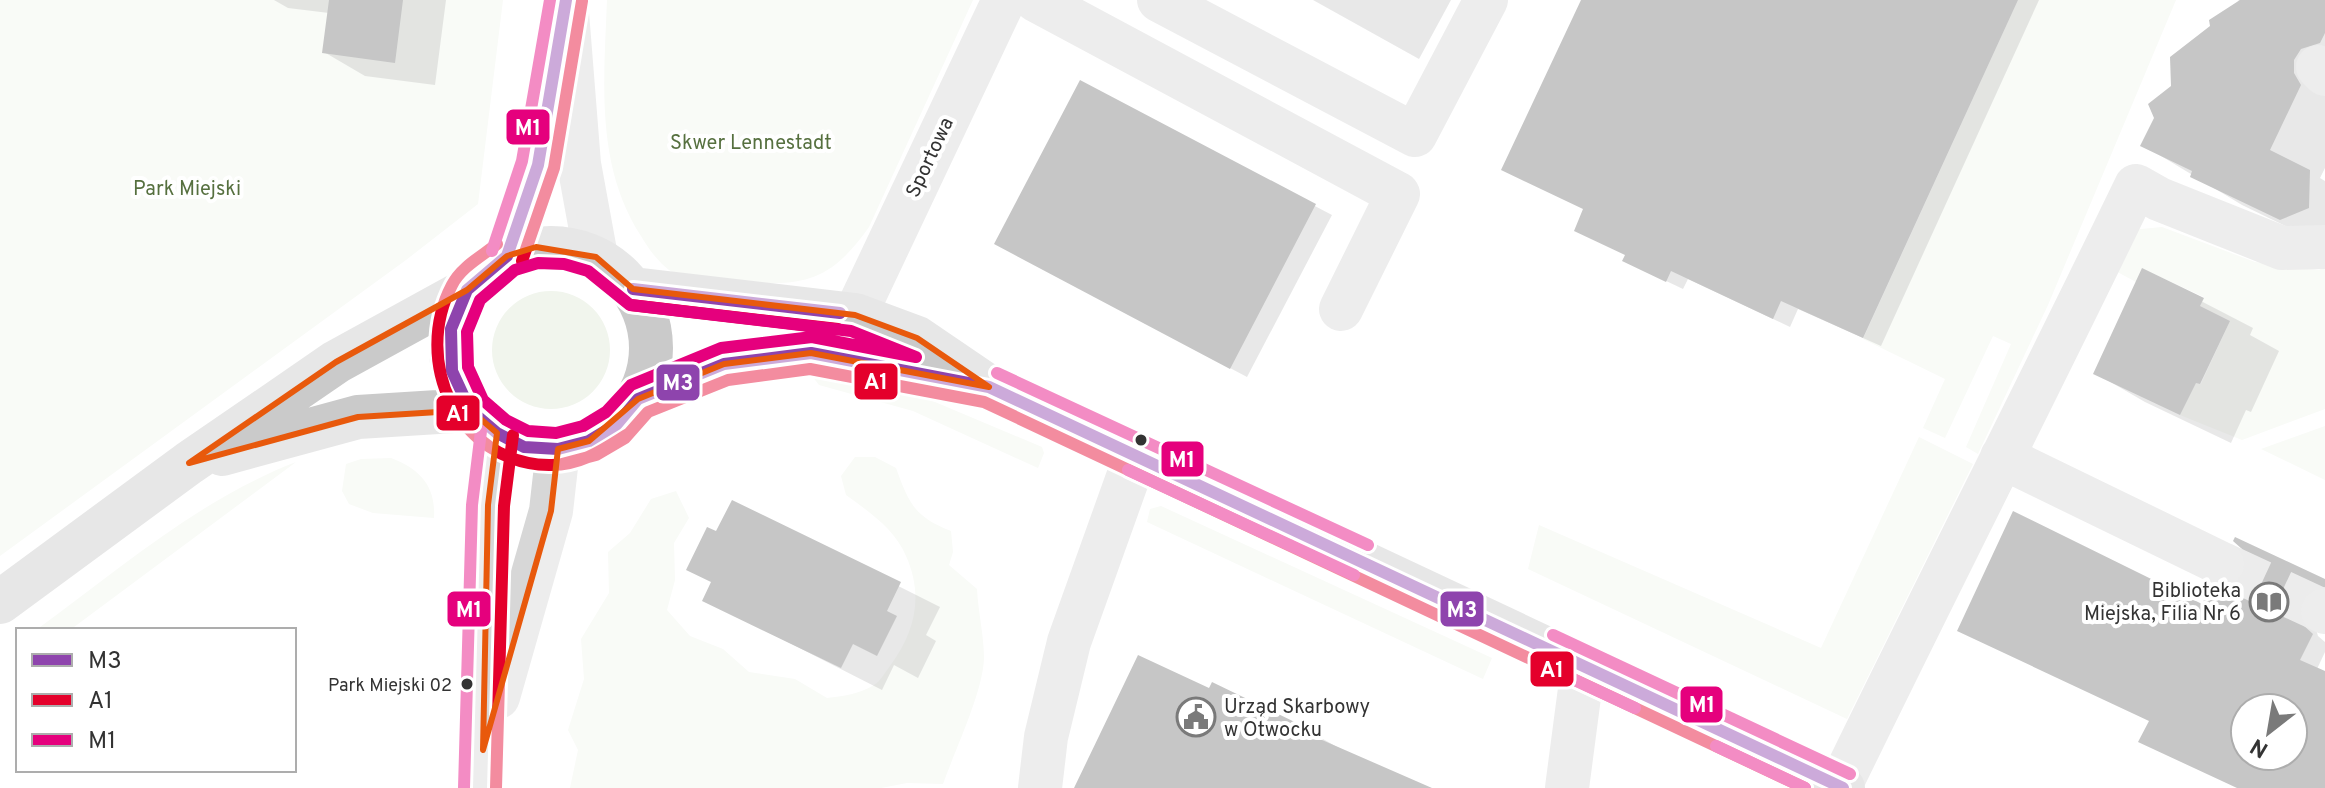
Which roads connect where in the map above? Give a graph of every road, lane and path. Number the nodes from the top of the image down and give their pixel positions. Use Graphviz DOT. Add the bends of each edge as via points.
graph roads {
  1 [pos="1004,0"];
  2 [pos="1036,0"];
  3 [pos="1159,0"];
  4 [pos="1486,0"];
  5 [pos="565,11"];
  6 [pos="2325,247"];
  7 [pos="507,256"];
  8 [pos="596,257"];
  9 [pos="633,289"];
  10 [pos="467,290"];
  11 [pos="1341,309"];
  12 [pos="855,315"];
  13 [pos="989,387"];
  14 [pos="638,399"];
  15 [pos="484,421"];
  16 [pos="558,449"];
  17 [pos="1136,455"];
  18 [pos="2002,457"];
  19 [pos="189,463"];
  20 [pos="2222,564"];
  21 [pos="0,602"];
  22 [pos="1583,666"];
  23 [pos="481,769"];
  24 [pos="1841,787"];
  25 [pos="1040,788"];
  26 [pos="1567,788"];
  1 -- 12 [label="street, Sportowa"];
  2 -- 11 [label="street" via="1398,194"];
  3 -- 4 [label="street" via="1415,135"];
  5 -- 7 [label="street" via="538,165"];
  5 -- 8 [label="street" via="579,164"];
  6 -- 18 [label="street" via="2282,248 2136,186"];
  7 -- 8 [label="main road" via="536,247 567,248"];
  7 -- 10 [label="main road"];
  8 -- 9 [label="main road"];
  9 -- 12 [label="main road"];
  9 -- 14 [label="main road" via="649,325 651,363"];
  10 -- 15 [label="main road" via="451,329 452,371"];
  10 -- 19 [label="main road" via="336,362"];
  12 -- 13 [label="main road" via="917,338"];
  13 -- 14 [label="main road" via="811,353 724,364"];
  13 -- 17 [label="main road"];
  14 -- 16 [label="main road" via="617,424 589,441"];
  15 -- 16 [label="main road" via="524,447"];
  15 -- 19 [label="main road" via="358,417"];
  15 -- 23 [label="street" via="488,505"];
  16 -- 23 [label="street" via="548,524"];
  17 -- 22 [label="main road"];
  17 -- 25 [label="street" via="1069,642 1046,737"];
  18 -- 20 [label="street"];
  18 -- 24 [label="street"];
  19 -- 21 [label="main road"];
  22 -- 24 [label="main road"];
  22 -- 26 [label="street"];
}
